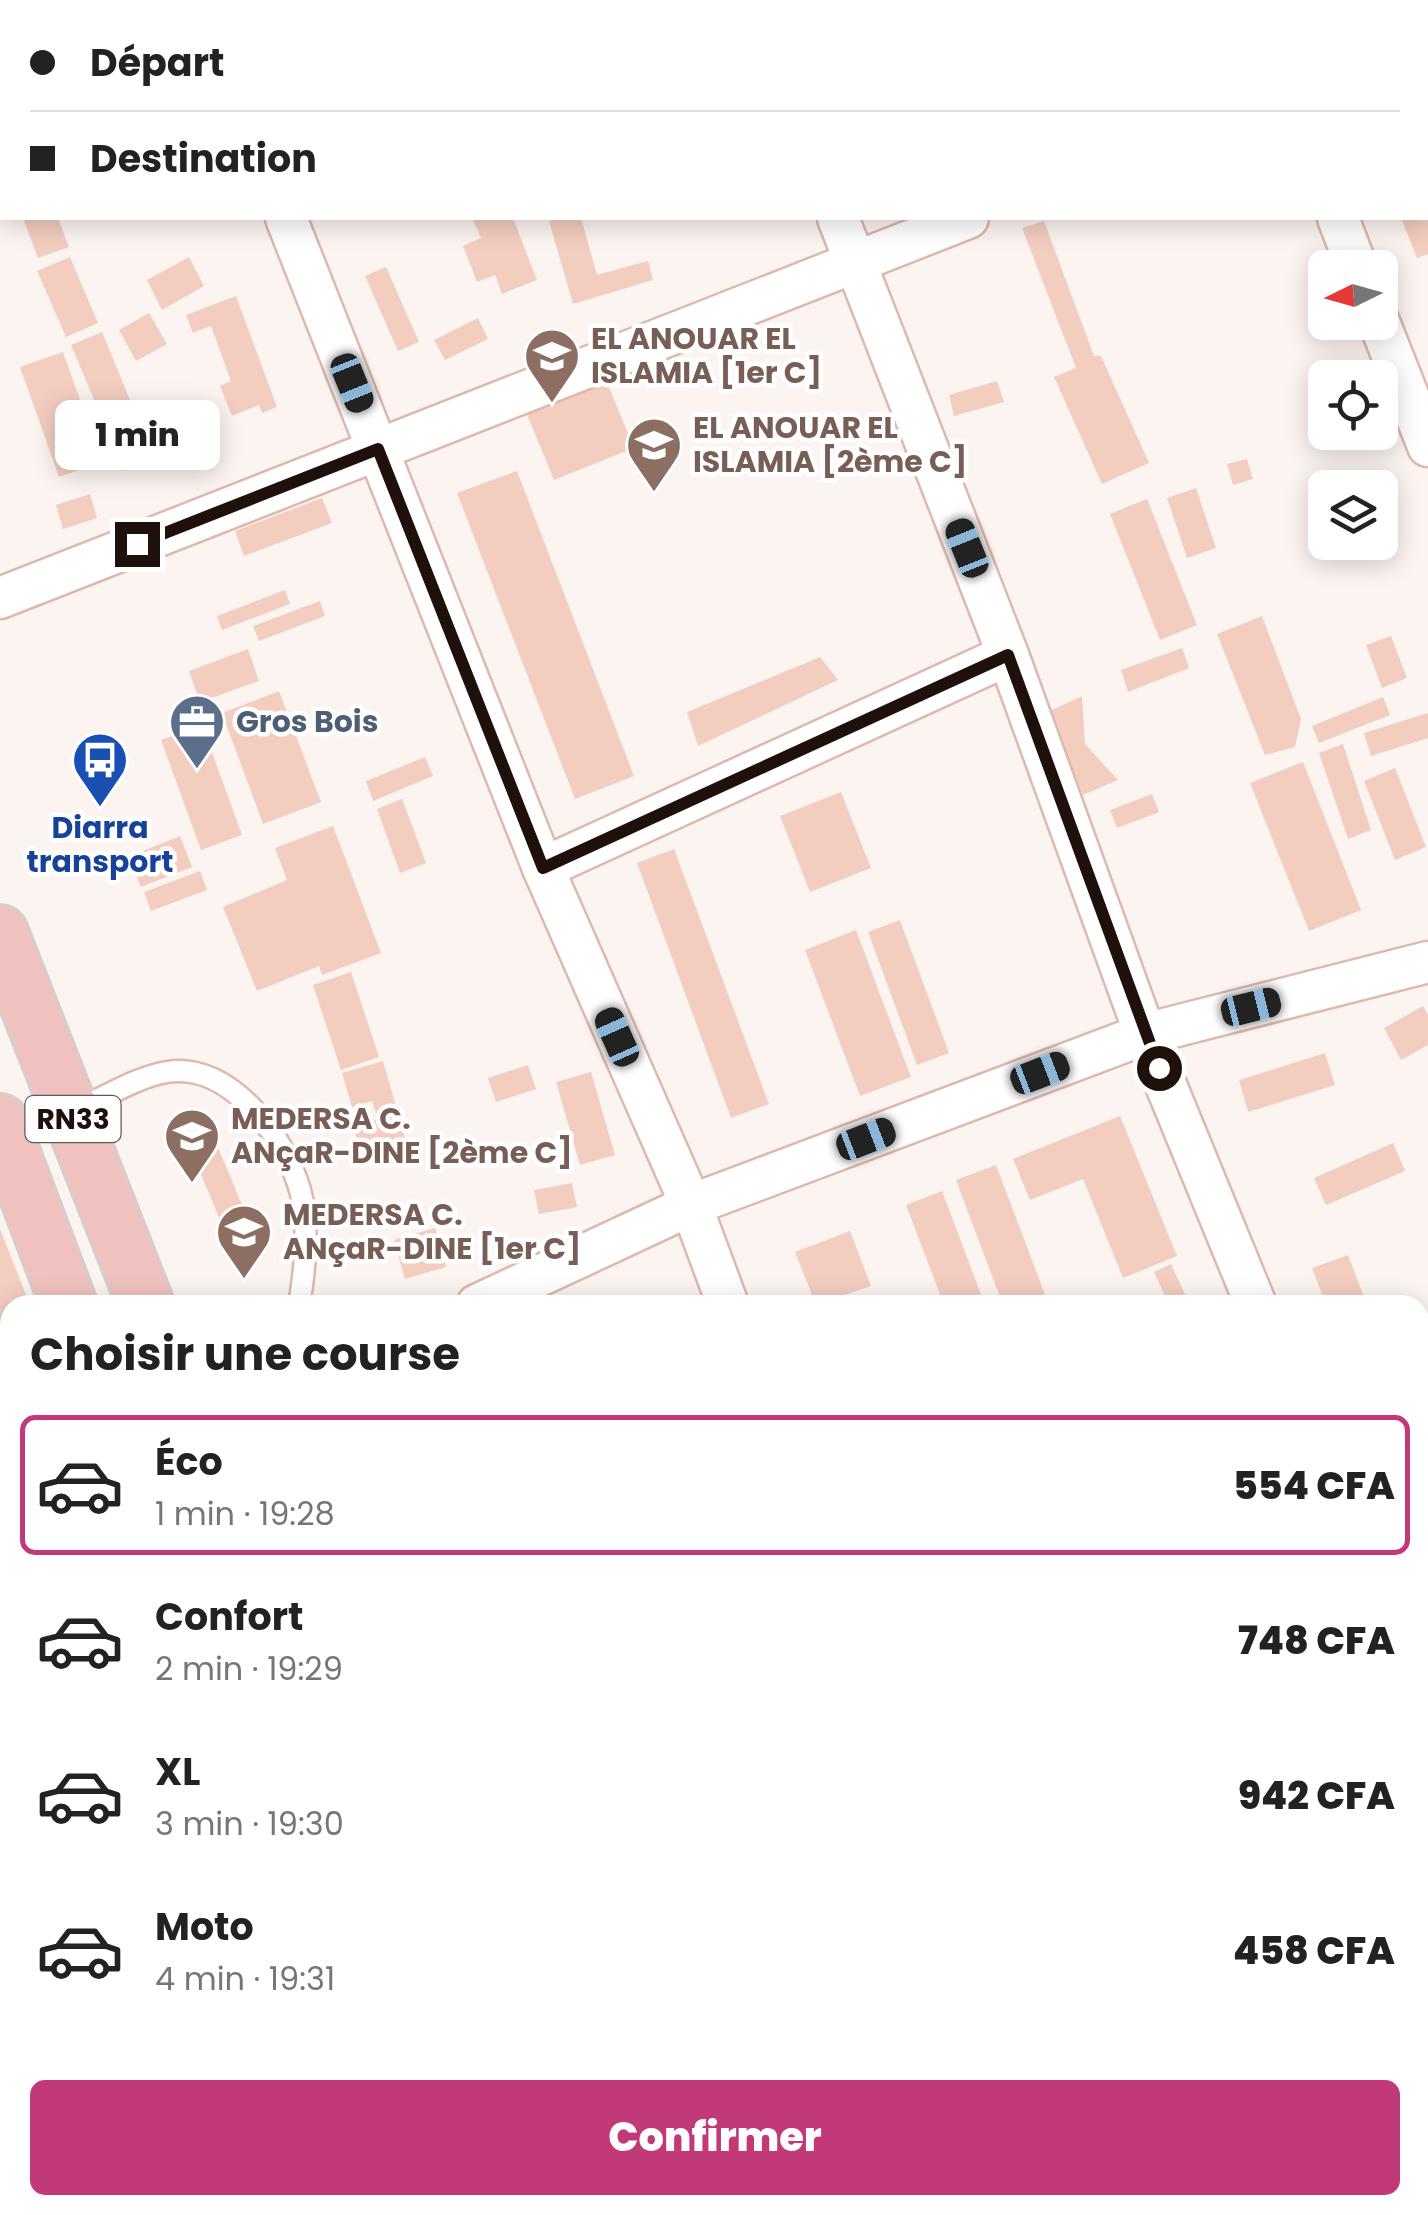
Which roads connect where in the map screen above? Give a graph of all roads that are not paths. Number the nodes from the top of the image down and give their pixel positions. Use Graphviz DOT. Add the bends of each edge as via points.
graph roads {
  1 [pos="287,220"];
  2 [pos="839,220"];
  3 [pos="963,220"];
  4 [pos="1339,220"];
  5 [pos="1350,250"];
  6 [pos="856,263"];
  7 [pos="1386,340"];
  8 [pos="1428,446"];
  9 [pos="378,449"];
  10 [pos="0,598"];
  11 [pos="1008,655"];
  12 [pos="543,868"];
  13 [pos="0,933"];
  14 [pos="1428,962"];
  15 [pos="1145,1034"];
  16 [pos="70,1112"];
  17 [pos="0,1122"];
  18 [pos="690,1205"];
  19 [pos="65,1295"];
  20 [pos="142,1295"];
  21 [pos="300,1295"];
  22 [pos="498,1295"];
  23 [pos="724,1295"];
  24 [pos="1252,1295"];
  1 -- 9 [label="street"];
  2 -- 6 [label="street"];
  3 -- 6 [label="street"];
  4 -- 5 [label="street"];
  6 -- 9 [label="street"];
  6 -- 11 [label="street"];
  7 -- 8 [label="street"];
  9 -- 10 [label="street"];
  9 -- 12 [label="street"];
  11 -- 12 [label="street"];
  11 -- 15 [label="street"];
  12 -- 18 [label="street"];
  13 -- 16 [label="main road, RN33"];
  14 -- 15 [label="street"];
  15 -- 18 [label="street"];
  15 -- 24 [label="street"];
  16 -- 20 [label="main road, RN33"];
  16 -- 21 [label="lane" via="166,1072 202,1073 234,1094 272,1130 300,1190 305,1236"];
  17 -- 19 [label="main road, RN33"];
  18 -- 22 [label="street"];
  18 -- 23 [label="street"];
}
